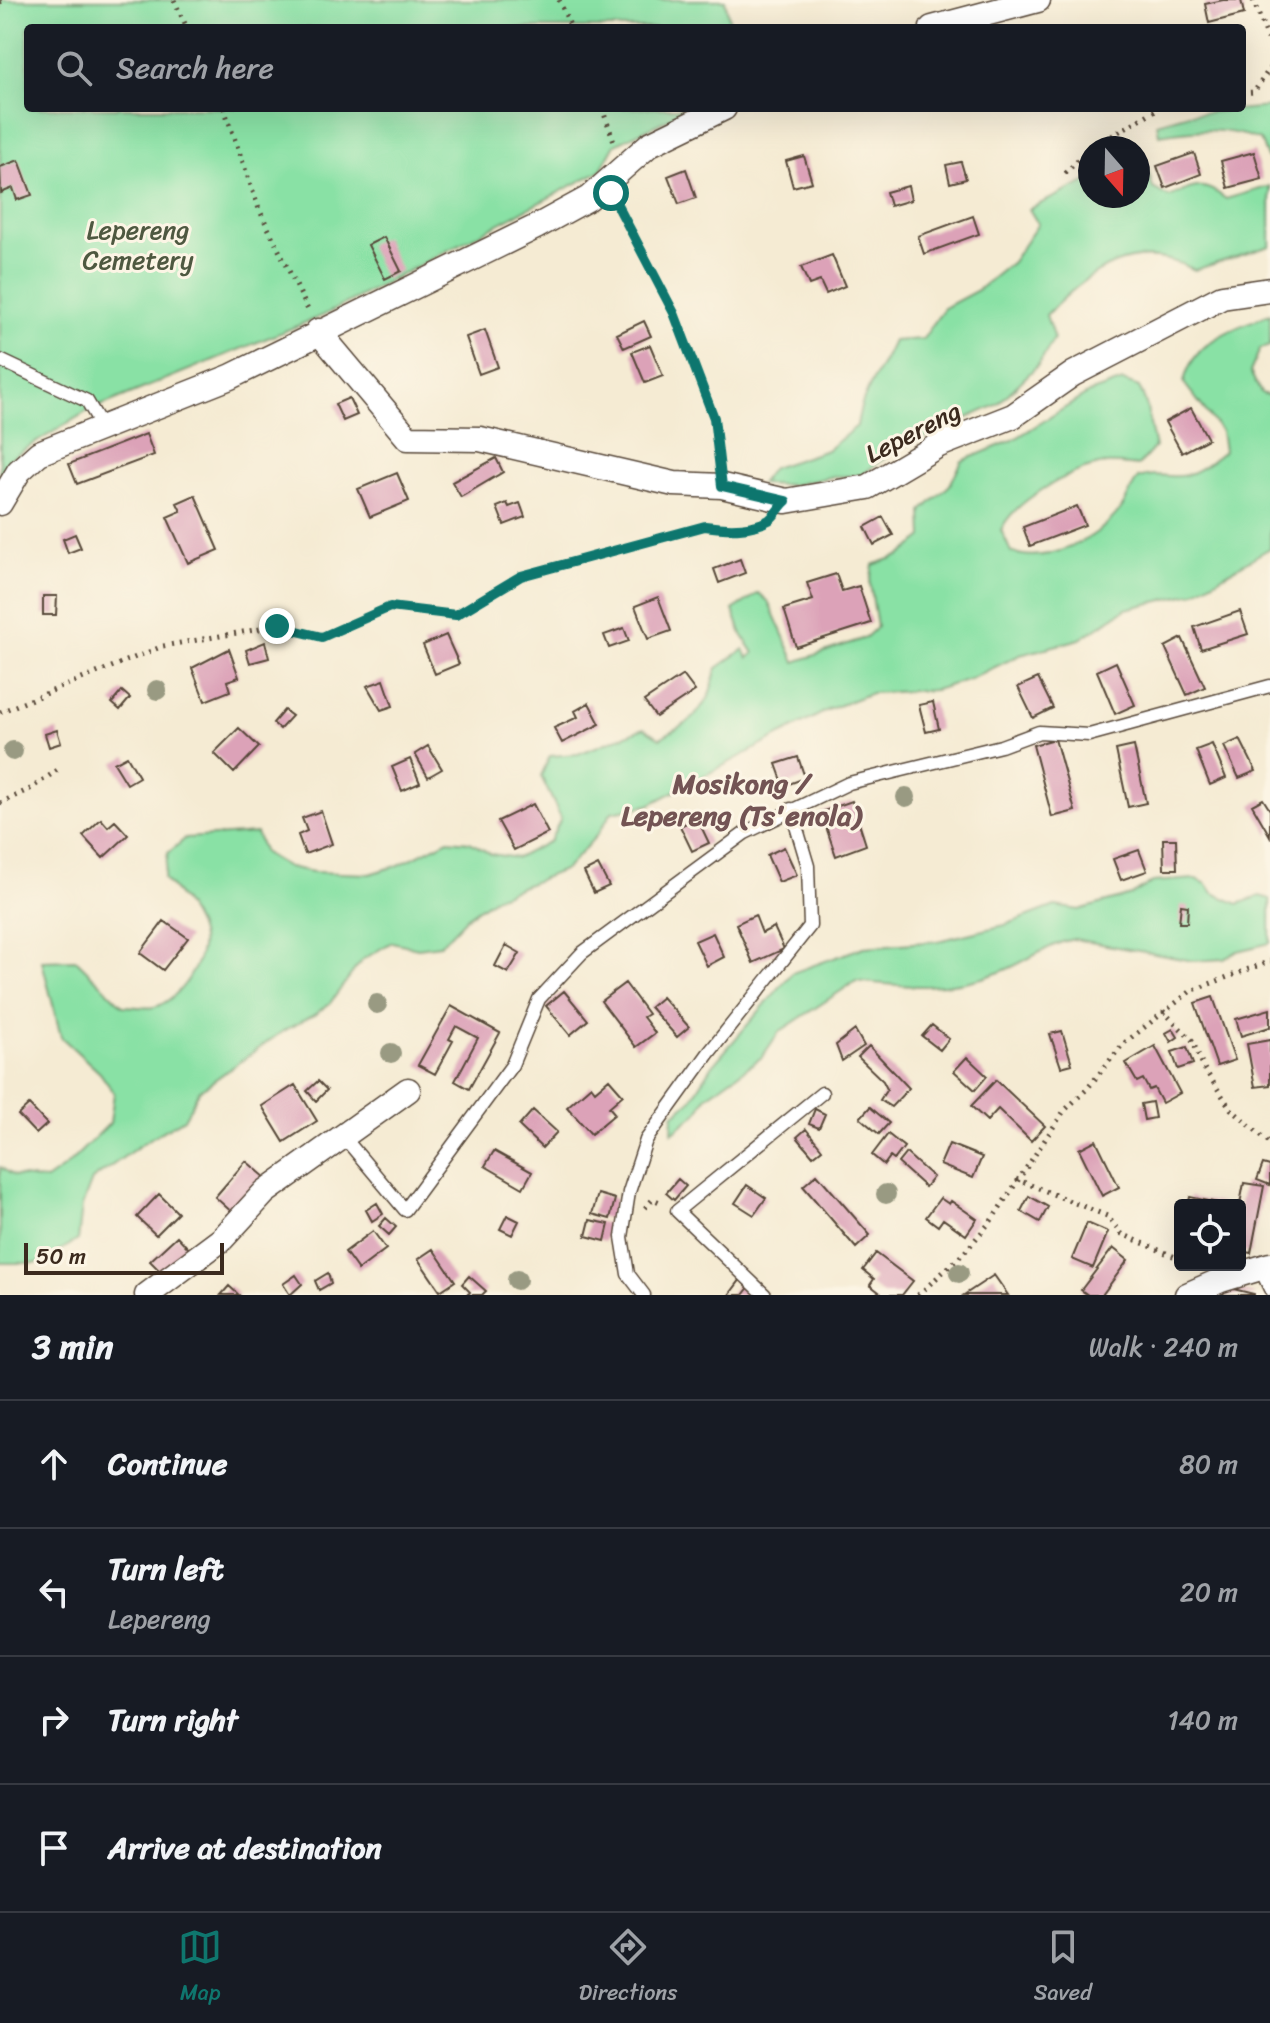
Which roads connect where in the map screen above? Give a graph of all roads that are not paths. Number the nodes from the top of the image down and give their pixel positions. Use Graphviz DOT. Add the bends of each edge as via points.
graph roads {
  1 [pos="1038,0"];
  2 [pos="947,24"];
  3 [pos="716,112"];
  4 [pos="1270,290"];
  5 [pos="318,331"];
  6 [pos="0,360"];
  7 [pos="103,428"];
  8 [pos="0,503"];
  9 [pos="1270,686"];
  10 [pos="791,809"];
  11 [pos="408,1090"];
  12 [pos="822,1093"];
  13 [pos="342,1135"];
  14 [pos="1267,1274"];
  15 [pos="147,1295"];
  16 [pos="644,1295"];
  17 [pos="765,1295"];
  18 [pos="1187,1295"];
  1 -- 2 [label="street"];
  3 -- 5 [label="street" via="650,144 615,176 536,227"];
  4 -- 5 [label="street, Lepereng" via="1222,297 1073,374 1013,416 939,445 868,487 786,501 722,486 674,484 480,439 408,438"];
  5 -- 7 [label="street" via="230,377"];
  6 -- 7 [label="lane" via="87,401"];
  7 -- 8 [label="street" via="39,453 19,471"];
  9 -- 10 [label="lane" via="1089,735 1039,732 849,783"];
  10 -- 13 [label="lane" via="745,833 582,953 539,999 512,1065 405,1210"];
  10 -- 16 [label="lane" via="808,866 810,926 646,1140 629,1192 622,1237 628,1274"];
  11 -- 13 [label="street"];
  12 -- 17 [label="lane" via="677,1211"];
  13 -- 15 [label="street" via="265,1192 222,1239"];
  14 -- 18 [label="street"];
}
